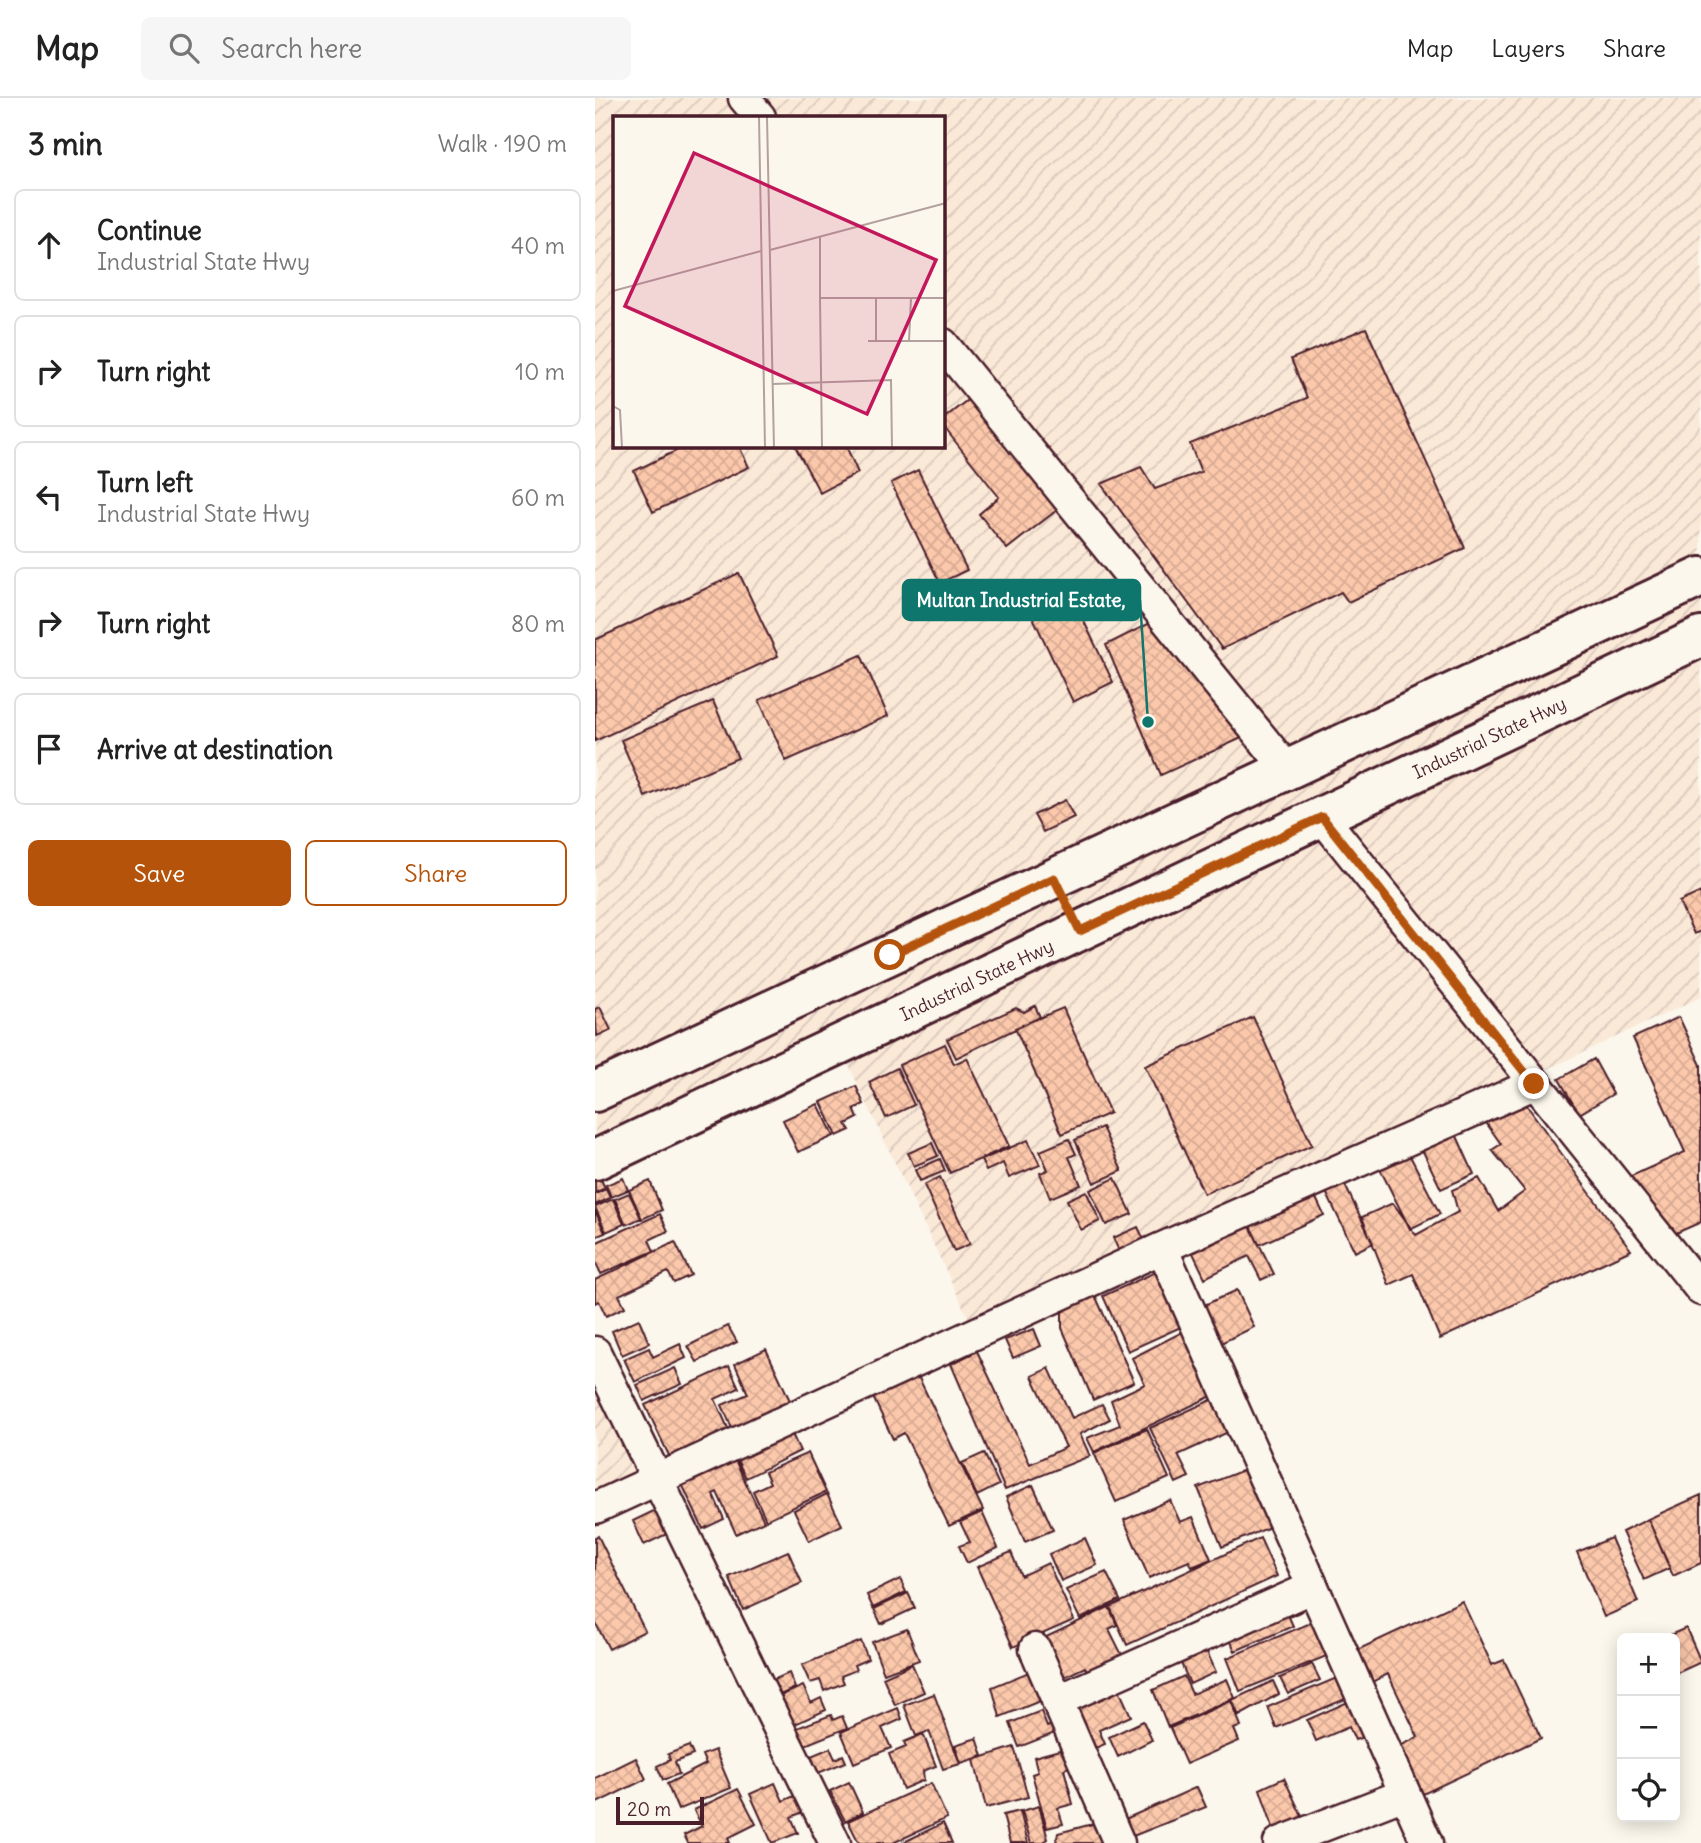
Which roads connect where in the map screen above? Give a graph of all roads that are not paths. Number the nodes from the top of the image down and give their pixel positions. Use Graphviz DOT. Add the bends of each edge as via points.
graph roads {
  1 [pos="744,98"];
  2 [pos="759,116"];
  3 [pos="945,346"];
  4 [pos="1701,577"];
  5 [pos="1701,637"];
  6 [pos="1541,651"];
  7 [pos="1566,702"];
  8 [pos="1287,769"];
  9 [pos="1322,817"];
  10 [pos="1054,878"];
  11 [pos="1080,931"];
  12 [pos="1534,1084"];
  13 [pos="595,1092"];
  14 [pos="595,1160"];
  15 [pos="1162,1248"];
  16 [pos="1701,1290"];
  17 [pos="595,1352"];
  18 [pos="656,1479"];
  19 [pos="595,1508"];
  20 [pos="1313,1587"];
  21 [pos="1035,1649"];
  22 [pos="1057,1701"];
  23 [pos="1405,1794"];
  24 [pos="835,1843"];
  25 [pos="1119,1843"];
  26 [pos="1279,1843"];
  27 [pos="1427,1843"];
  1 -- 2 [label="street"];
  3 -- 8 [label="street"];
  4 -- 6 [label="main road"];
  5 -- 7 [label="main road, Industrial State Hwy"];
  6 -- 7 [label="main road"];
  6 -- 8 [label="main road"];
  7 -- 9 [label="main road, Industrial State Hwy"];
  8 -- 10 [label="main road"];
  9 -- 11 [label="main road, Industrial State Hwy"];
  9 -- 12 [label="street"];
  10 -- 11 [label="main road"];
  10 -- 13 [label="main road"];
  11 -- 14 [label="main road, Industrial State Hwy"];
  12 -- 15 [label="street"];
  12 -- 16 [label="street"];
  15 -- 18 [label="street"];
  15 -- 20 [label="street"];
  17 -- 18 [label="street"];
  18 -- 19 [label="street"];
  18 -- 24 [label="street"];
  20 -- 22 [label="street"];
  20 -- 23 [label="street"];
  21 -- 22 [label="street"];
  22 -- 25 [label="street"];
  23 -- 26 [label="street"];
  23 -- 27 [label="street"];
}
